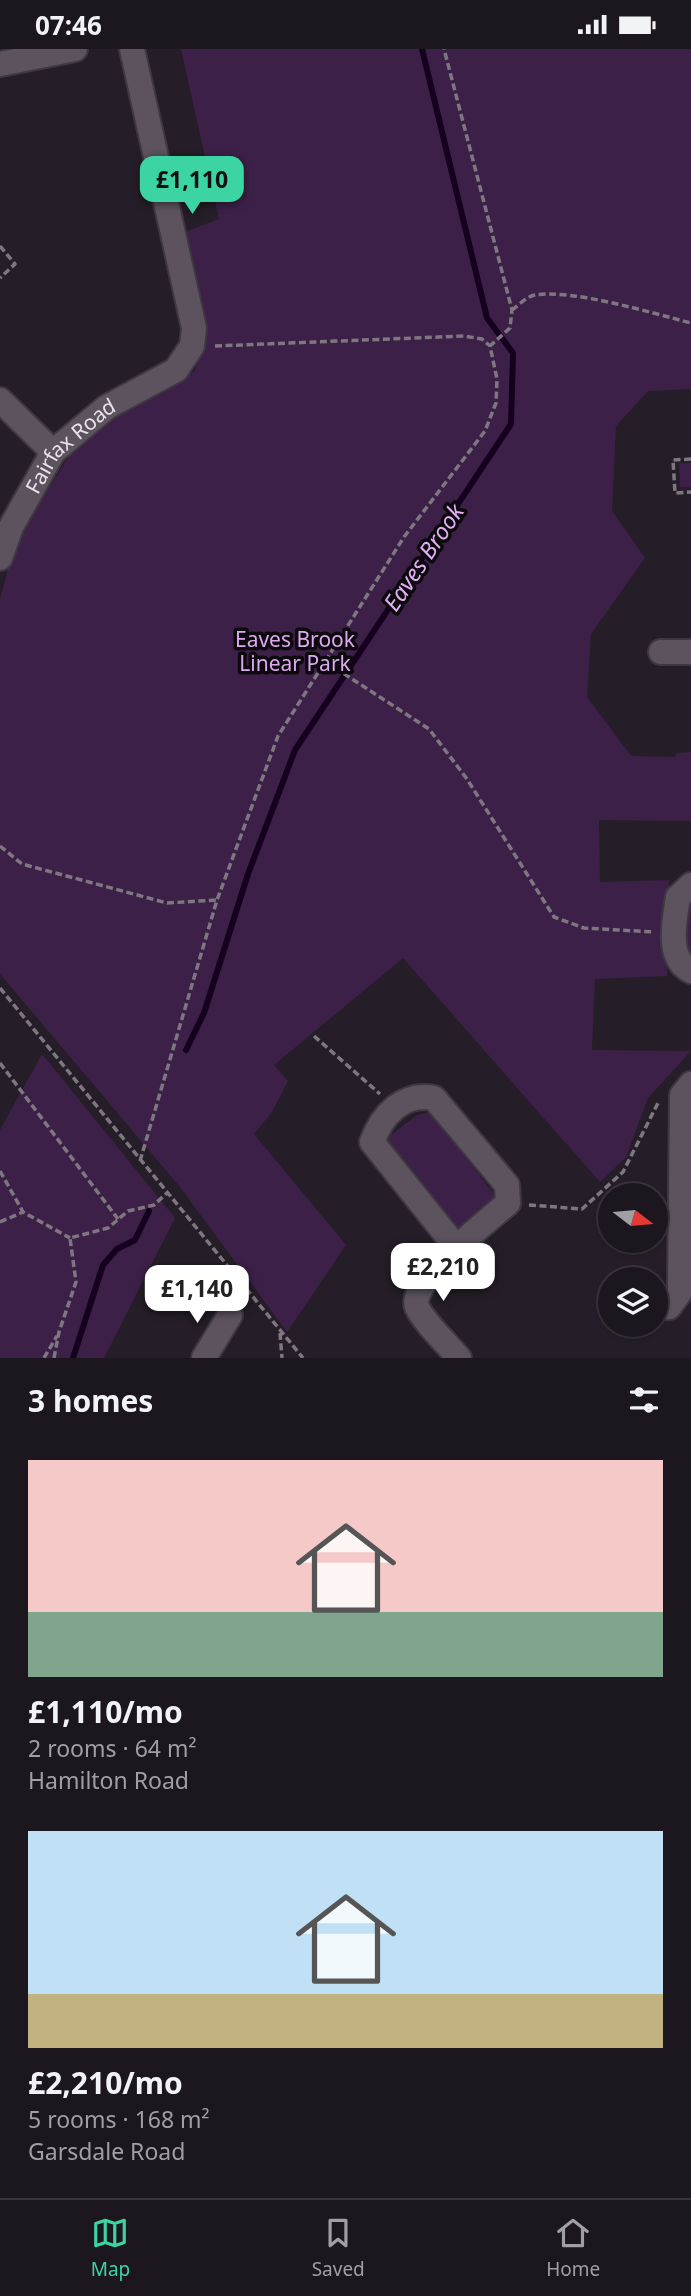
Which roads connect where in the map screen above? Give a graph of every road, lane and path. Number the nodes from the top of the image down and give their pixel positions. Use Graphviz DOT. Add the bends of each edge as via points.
graph roads {
  1 [pos="75,49"];
  2 [pos="132,49"];
  3 [pos="444,49"];
  4 [pos="0,64"];
  5 [pos="0,246"];
  6 [pos="0,278"];
  7 [pos="512,310"];
  8 [pos="691,323"];
  9 [pos="192,346"];
  10 [pos="491,346"];
  11 [pos="0,400"];
  12 [pos="53,451"];
  13 [pos="691,459"];
  14 [pos="691,492"];
  15 [pos="0,558"];
  16 [pos="662,652"];
  17 [pos="691,652"];
  18 [pos="326,662"];
  19 [pos="0,846"];
  20 [pos="691,885"];
  21 [pos="217,900"];
  22 [pos="674,933"];
  23 [pos="691,971"];
  24 [pos="0,988"];
  25 [pos="314,1037"];
  26 [pos="0,1063"];
  27 [pos="686,1089"];
  28 [pos="395,1107"];
  29 [pos="140,1161"];
  30 [pos="0,1171"];
  31 [pos="167,1193"];
  32 [pos="508,1203"];
  33 [pos="23,1212"];
  34 [pos="118,1219"];
  35 [pos="0,1222"];
  36 [pos="70,1238"];
  37 [pos="457,1248"];
  38 [pos="668,1307"];
  39 [pos="230,1315"];
  40 [pos="280,1331"];
  41 [pos="59,1332"];
  42 [pos="44,1358"];
  43 [pos="54,1358"];
  44 [pos="204,1358"];
  45 [pos="282,1358"];
  46 [pos="303,1358"];
  47 [pos="458,1358"];
  1 -- 4 [label="street"];
  2 -- 9 [label="street" via="194,328"];
  3 -- 7 [label="path"];
  5 -- 6 [label="path" via="15,264"];
  7 -- 8 [label="path" via="533,295 563,296"];
  7 -- 10 [label="path" via="510,328"];
  9 -- 10 [label="path" via="464,336"];
  9 -- 12 [label="street, Fairfax Road" via="176,370 107,407"];
  10 -- 18 [label="path" via="498,379 496,403 485,431 404,537"];
  11 -- 12 [label="street"];
  12 -- 15 [label="street, Fairfax Road" via="11,527"];
  13 -- 14 [label="path" via="673,460 675,493"];
  16 -- 17 [label="street"];
  18 -- 21 [label="path" via="278,736"];
  18 -- 22 [label="path" via="429,729 467,779 554,916 584,928"];
  19 -- 21 [label="path" via="22,864 167,903"];
  20 -- 22 [label="street" via="678,897"];
  21 -- 29 [label="path"];
  22 -- 23 [label="street" via="676,954"];
  24 -- 29 [label="path"];
  25 -- 28 [label="path"];
  26 -- 34 [label="path"];
  27 -- 32 [label="path" via="659,1101 623,1172 582,1209"];
  27 -- 38 [label="street" via="680,1292"];
  28 -- 32 [label="street" via="408,1099 434,1098 506,1185"];
  28 -- 37 [label="street" via="380,1122 372,1142"];
  29 -- 31 [label="path"];
  30 -- 33 [label="path"];
  31 -- 34 [label="path" via="154,1205 128,1211"];
  31 -- 40 [label="path"];
  32 -- 37 [label="street"];
  33 -- 35 [label="path"];
  33 -- 36 [label="path"];
  34 -- 36 [label="path" via="108,1228"];
  36 -- 41 [label="path" via="76,1282"];
  37 -- 47 [label="street" via="416,1292 416,1306"];
  39 -- 44 [label="street"];
  40 -- 45 [label="path"];
  40 -- 46 [label="path"];
  41 -- 42 [label="path"];
  41 -- 43 [label="path"];
}
